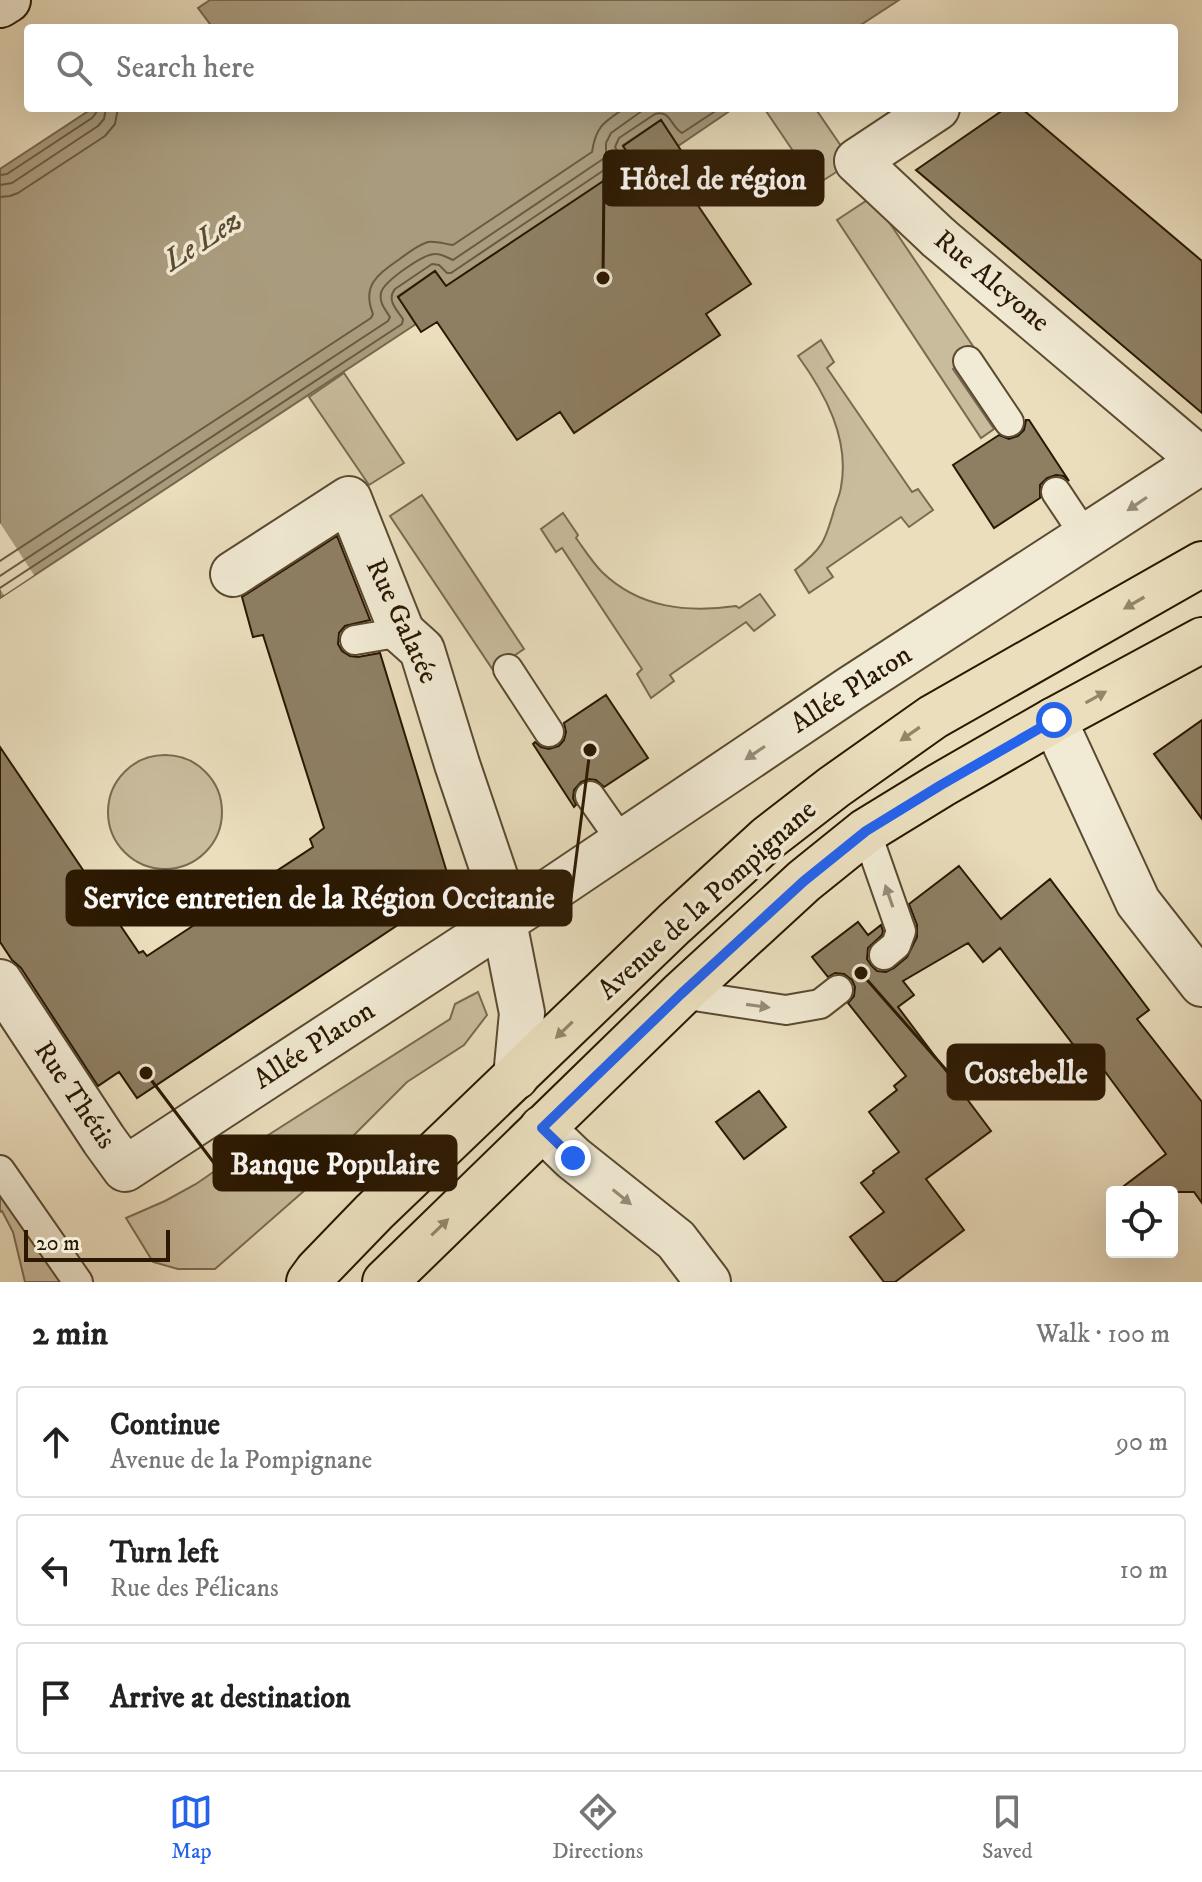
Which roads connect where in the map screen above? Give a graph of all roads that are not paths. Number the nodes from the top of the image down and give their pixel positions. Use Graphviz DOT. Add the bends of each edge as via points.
graph roads {
  1 [pos="8,0"];
  2 [pos="0,5"];
  3 [pos="931,112"];
  4 [pos="968,361"];
  5 [pos="1009,422"];
  6 [pos="1202,461"];
  7 [pos="1056,492"];
  8 [pos="1086,537"];
  9 [pos="1202,564"];
  10 [pos="233,574"];
  11 [pos="402,632"];
  12 [pos="355,640"];
  13 [pos="1202,640"];
  14 [pos="508,669"];
  15 [pos="1054,720"];
  16 [pos="549,732"];
  17 [pos="590,796"];
  18 [pos="866,831"];
  19 [pos="623,843"];
  20 [pos="504,922"];
  21 [pos="884,955"];
  22 [pos="0,982"];
  23 [pos="1202,984"];
  24 [pos="838,990"];
  25 [pos="681,994"];
  26 [pos="516,1077"];
  27 [pos="542,1128"];
  28 [pos="125,1169"];
  29 [pos="0,1170"];
  30 [pos="310,1278"];
  31 [pos="78,1282"];
  32 [pos="385,1282"];
  33 [pos="708,1282"];
  1 -- 2 [label="street"];
  3 -- 6 [label="street, Rue Alcyone" via="857,161 939,238"];
  4 -- 5 [label="lane"];
  6 -- 8 [label="street, Allée Platon, one-way"];
  7 -- 8 [label="lane"];
  8 -- 19 [label="street, Allée Platon, one-way"];
  9 -- 26 [label="main road, Avenue de la Pompignane, one-way" via="933,717 834,787 768,838"];
  10 -- 11 [label="street, Rue Galatée" via="357,494"];
  11 -- 12 [label="lane"];
  11 -- 20 [label="street, Rue Galatée" via="422,650 500,891"];
  15 -- 13 [label="main road, Avenue de la Pompignane, one-way"];
  14 -- 16 [label="lane"];
  15 -- 18 [label="main road, Avenue de la Pompignane"];
  15 -- 23 [label="street" via="1138,902"];
  17 -- 19 [label="lane"];
  21 -- 18 [label="lane, one-way" via="896,945 901,931"];
  18 -- 25 [label="main road, Avenue de la Pompignane"];
  19 -- 20 [label="street, Allée Platon"];
  20 -- 26 [label="street" via="522,1013"];
  20 -- 28 [label="street, Allée Platon"];
  22 -- 28 [label="street, Rue Thétis"];
  25 -- 24 [label="lane, one-way" via="786,1010 820,1004"];
  25 -- 27 [label="main road, Avenue de la Pompignane"];
  26 -- 30 [label="main road, Avenue de la Pompignane"];
  32 -- 27 [label="main road, Avenue de la Pompignane, one-way"];
  27 -- 33 [label="street, one-way" via="676,1240"];
  29 -- 31 [label="lane"];
}
